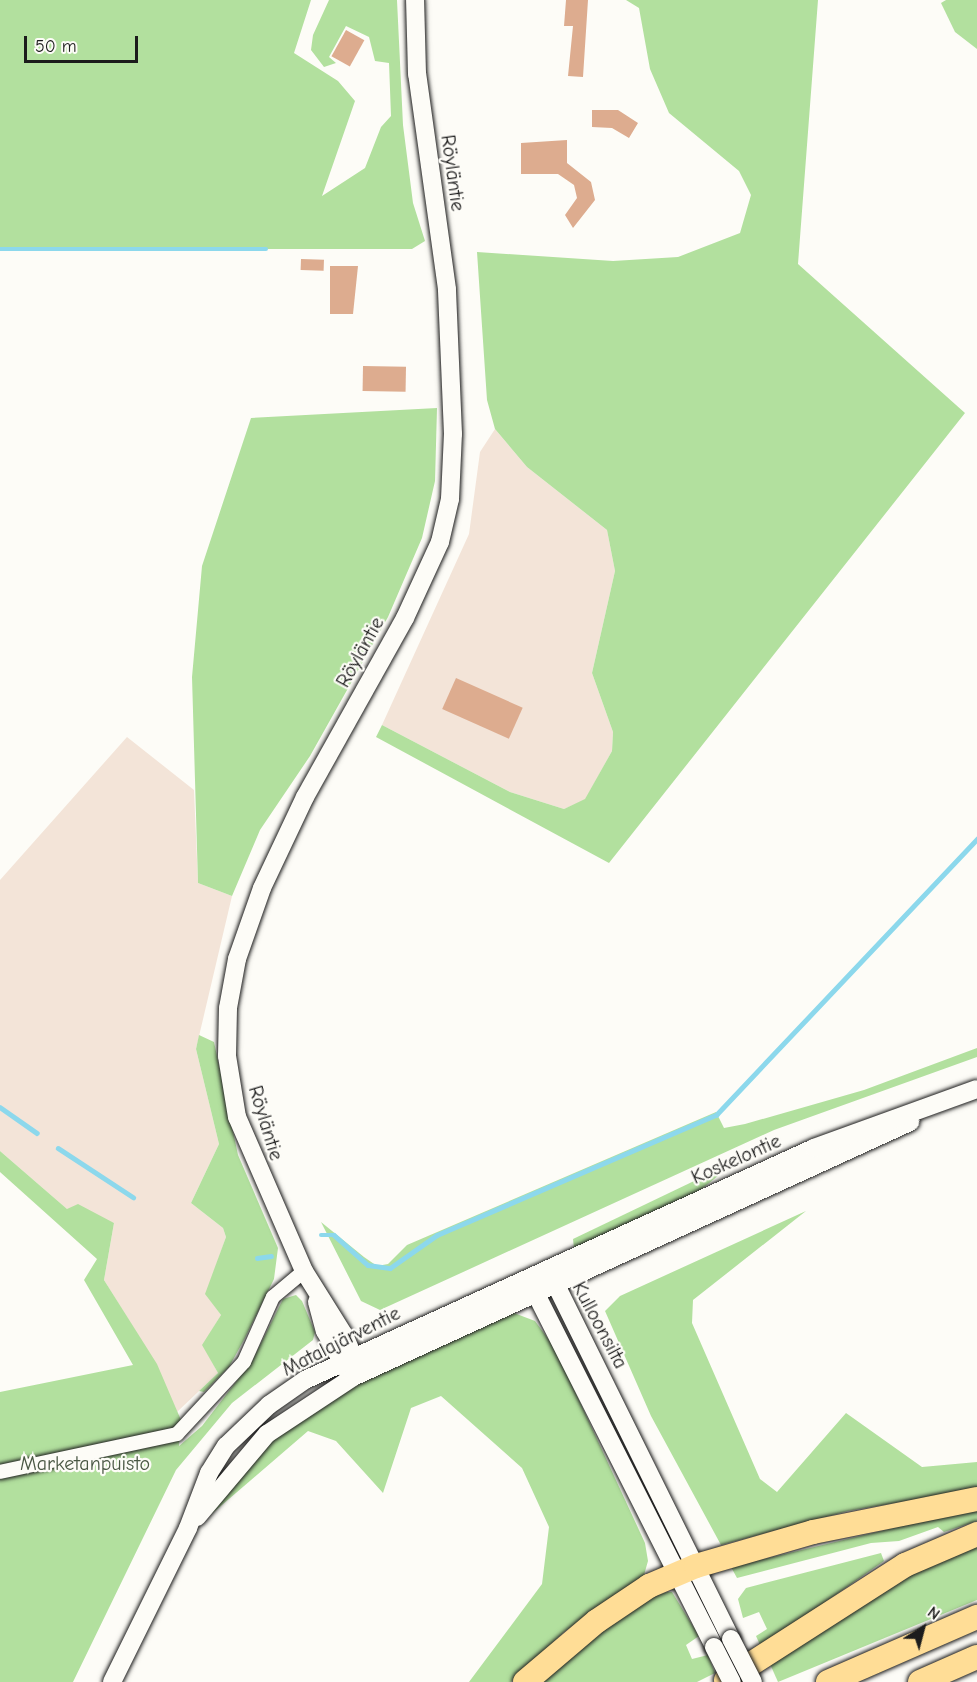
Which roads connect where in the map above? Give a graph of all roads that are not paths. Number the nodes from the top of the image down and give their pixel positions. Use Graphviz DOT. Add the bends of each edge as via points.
graph roads {
  1 [pos="416,0"];
  2 [pos="977,1089"];
  3 [pos="956,1097"];
  4 [pos="304,1271"];
  5 [pos="539,1273"];
  6 [pos="557,1287"];
  7 [pos="537,1296"];
  8 [pos="346,1359"];
  9 [pos="353,1377"];
  10 [pos="0,1472"];
  11 [pos="977,1499"];
  12 [pos="188,1528"];
  13 [pos="977,1534"];
  14 [pos="686,1570"];
  15 [pos="977,1617"];
  16 [pos="977,1657"];
  17 [pos="112,1682"];
  18 [pos="525,1682"];
  19 [pos="723,1682"];
  20 [pos="732,1682"];
  21 [pos="753,1682"];
  22 [pos="828,1682"];
  23 [pos="920,1682"];
  1 -- 4 [label="main road, Röyläntie" via="417,74 448,299 450,499 440,542 405,618 305,797 262,888 237,959 228,1008 227,1056 237,1117"];
  2 -- 3 [label="main road, Koskelontie"];
  3 -- 5 [label="main road, Koskelontie" via="814,1148"];
  3 -- 6 [label="main road, Koskelontie"];
  4 -- 8 [label="main road, Röyläntie"];
  4 -- 10 [label="street" via="273,1297 244,1362 177,1434"];
  5 -- 6 [label="main road, Kulloonsilta"];
  5 -- 7 [label="main road"];
  5 -- 8 [label="main road, Matalajärventie"];
  6 -- 7 [label="main road, Matalajärventie"];
  6 -- 14 [label="main road, Kulloonsilta"];
  7 -- 9 [label="main road, Matalajärventie"];
  7 -- 14 [label="main road, Kulloonsilta"];
  8 -- 9 [label="main road"];
  8 -- 12 [label="main road, Matalajärventie" via="268,1405 226,1446 202,1487"];
  9 -- 12 [label="main road, Matalajärventie" via="267,1434"];
  11 -- 14 [label="highway" via="813,1532"];
  12 -- 17 [label="main road, Matalajärventie"];
  13 -- 19 [label="highway" via="905,1565"];
  14 -- 18 [label="highway" via="597,1621"];
  14 -- 20 [label="main road, Kulloonsilta, bridge" via="714,1647"];
  14 -- 21 [label="main road, Kulloonsilta, bridge" via="731,1639"];
  15 -- 22 [label="highway"];
  16 -- 23 [label="highway"];
}
